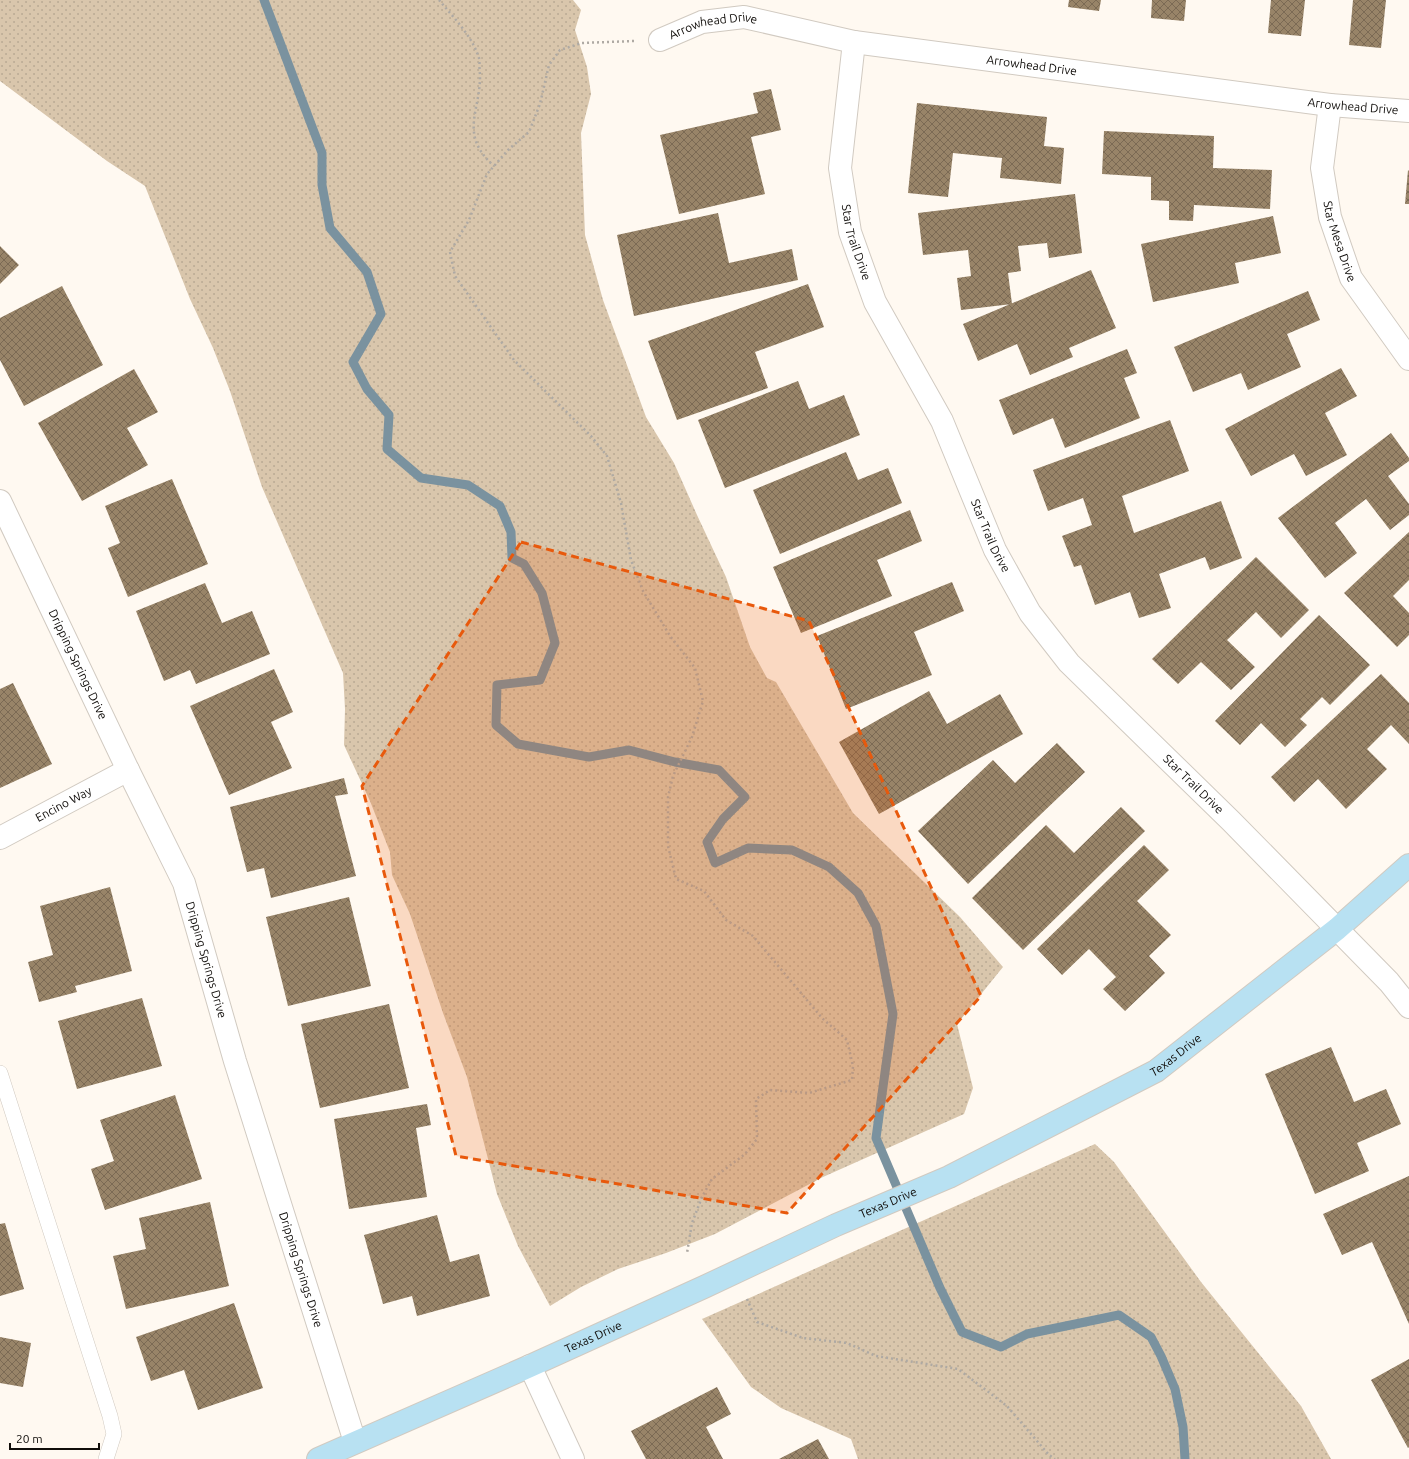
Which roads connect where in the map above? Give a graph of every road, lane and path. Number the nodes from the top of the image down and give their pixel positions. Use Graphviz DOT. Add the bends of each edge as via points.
graph roads {
  1 [pos="439,0"];
  2 [pos="660,40"];
  3 [pos="854,42"];
  4 [pos="1330,105"];
  5 [pos="1409,111"];
  6 [pos="494,166"];
  7 [pos="1409,359"];
  8 [pos="0,501"];
  9 [pos="128,770"];
  10 [pos="0,838"];
  11 [pos="1409,865"];
  12 [pos="1337,929"];
  13 [pos="1409,1007"];
  14 [pos="0,1073"];
  15 [pos="687,1253"];
  16 [pos="747,1299"];
  17 [pos="530,1366"];
  18 [pos="355,1442"];
  19 [pos="106,1459"];
  20 [pos="318,1459"];
  21 [pos="573,1459"];
  22 [pos="1055,1459"];
  1 -- 6 [label="path" via="471,40 479,60 480,81 473,128 484,157"];
  2 -- 3 [label="street, Arrowhead Drive" via="702,22 744,17"];
  2 -- 6 [label="path" via="582,43 560,50 549,65 540,104 529,132"];
  3 -- 4 [label="street, Arrowhead Drive"];
  3 -- 12 [label="street, Star Trail Drive" via="840,168 850,232 875,302 942,421 995,550 1030,614 1069,663"];
  4 -- 5 [label="street, Arrowhead Drive"];
  4 -- 7 [label="street, Star Mesa Drive" via="1322,168 1330,217 1351,278"];
  6 -- 15 [label="path" via="487,174 469,220 450,252 455,276 514,360 591,436 607,456 622,503 631,560 644,591 670,636 695,668 703,701 692,737 672,776 668,798 668,846 676,879 704,891 726,920 753,936 822,1018 847,1040 853,1066 852,1080 809,1093 770,1090 756,1099 757,1139 745,1154 712,1179 702,1196 692,1223"];
  8 -- 9 [label="street, Dripping Springs Drive"];
  9 -- 10 [label="street, Encino Way"];
  9 -- 18 [label="street, Dripping Springs Drive" via="184,883 236,1061"];
  11 -- 12 [label="street, Texas Drive"];
  12 -- 13 [label="street, Star Trail Drive" via="1389,982"];
  12 -- 17 [label="street, Texas Drive" via="1156,1071 949,1177 836,1225"];
  14 -- 19 [label="lane" via="110,1416 114,1434"];
  16 -- 22 [label="path" via="757,1322 803,1338 847,1342 876,1356 958,1369 1007,1406"];
  17 -- 18 [label="street, Texas Drive"];
  17 -- 21 [label="street"];
  18 -- 20 [label="street, Texas Drive"];
}
